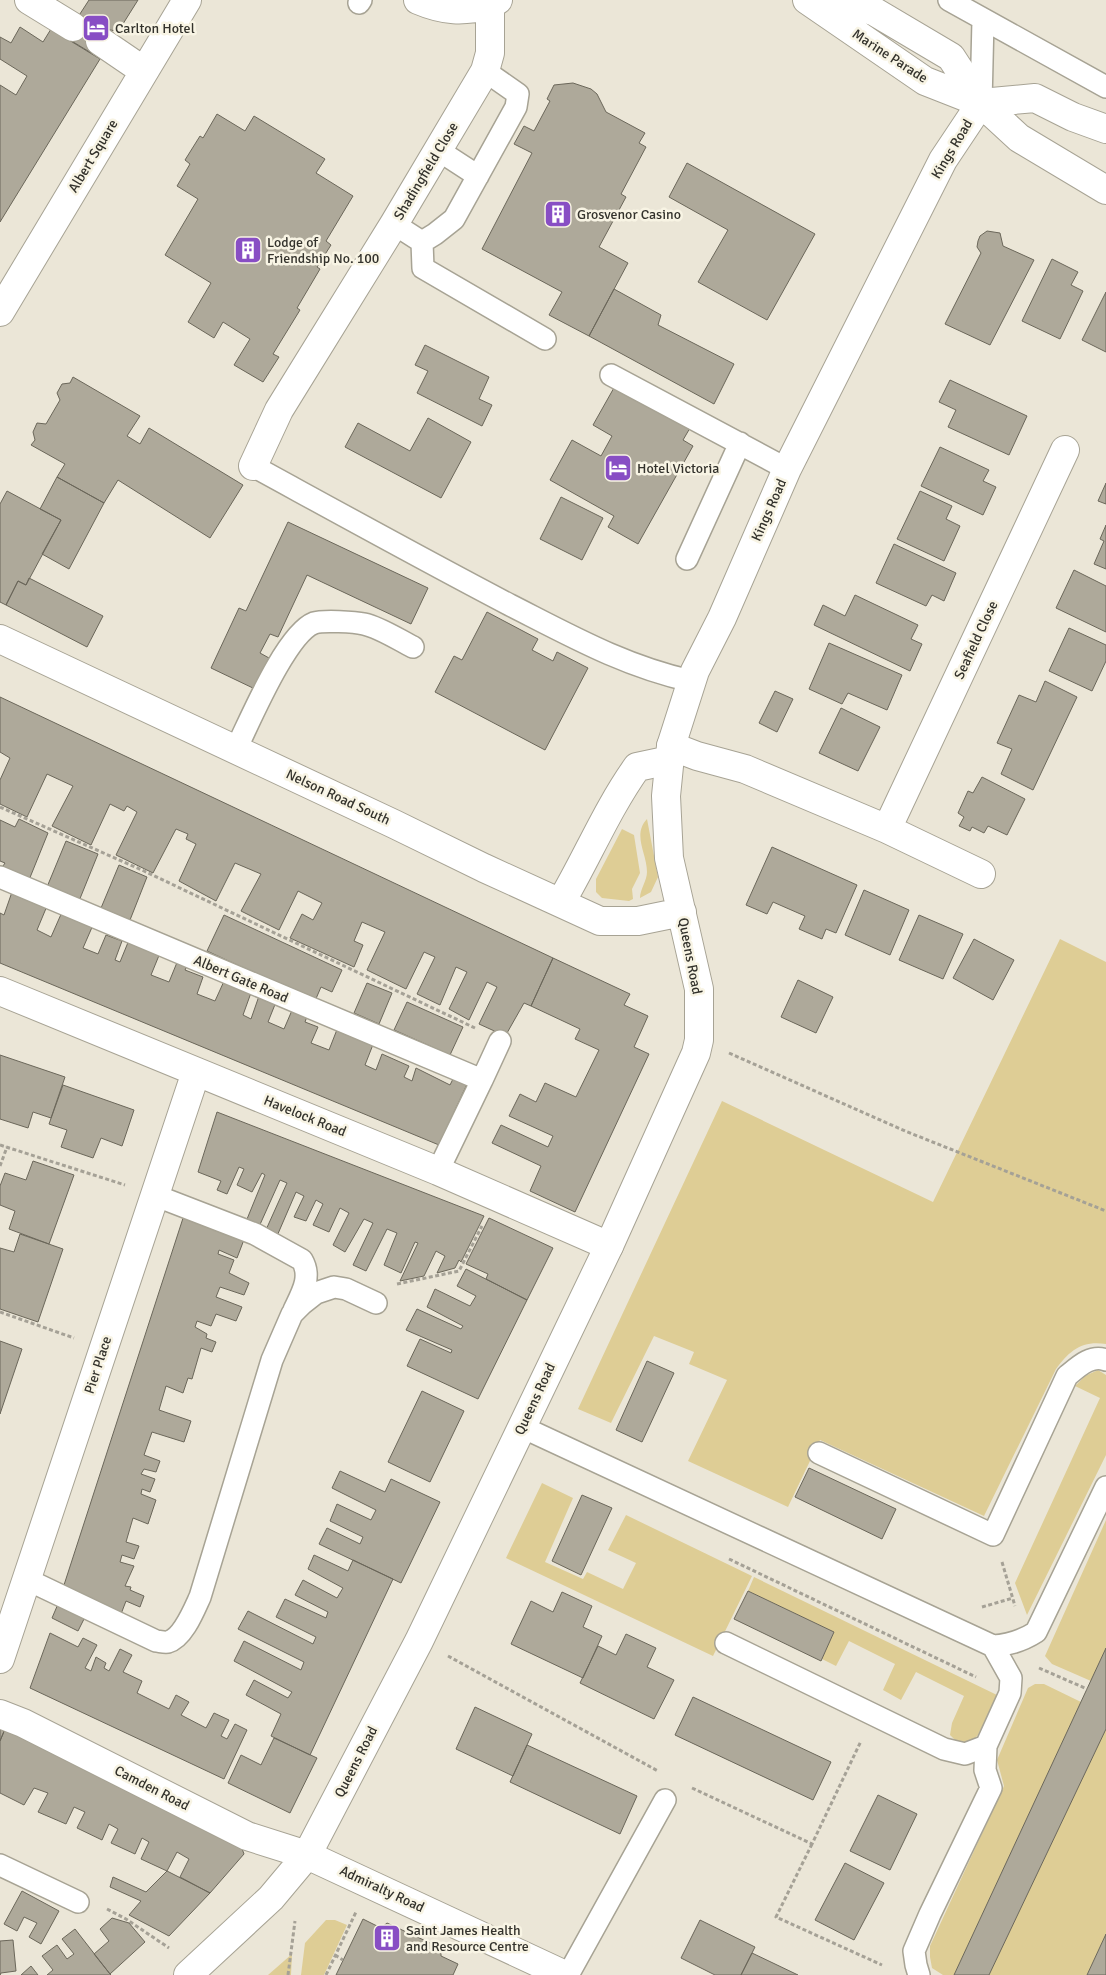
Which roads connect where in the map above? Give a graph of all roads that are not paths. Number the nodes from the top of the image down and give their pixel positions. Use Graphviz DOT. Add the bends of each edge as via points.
graph roads {
  1 [pos="29,0"];
  2 [pos="187,0"];
  3 [pos="418,0"];
  4 [pos="807,0"];
  5 [pos="843,0"];
  6 [pos="949,0"];
  7 [pos="494,2"];
  8 [pos="983,20"];
  9 [pos="72,27"];
  10 [pos="100,41"];
  11 [pos="144,71"];
  12 [pos="485,71"];
  13 [pos="1106,87"];
  14 [pos="981,103"];
  15 [pos="1106,130"];
  16 [pos="438,150"];
  17 [pos="478,176"];
  18 [pos="1106,190"];
  19 [pos="394,224"];
  20 [pos="422,242"];
  21 [pos="0,312"];
  22 [pos="545,339"];
  23 [pos="611,375"];
  24 [pos="740,443"];
  25 [pos="1065,450"];
  26 [pos="253,466"];
  27 [pos="787,469"];
  28 [pos="687,559"];
  29 [pos="0,639"];
  30 [pos="413,647"];
  31 [pos="691,681"];
  32 [pos="236,749"];
  33 [pos="671,753"];
  34 [pos="887,829"];
  35 [pos="982,874"];
  36 [pos="0,878"];
  37 [pos="561,902"];
  38 [pos="682,912"];
  39 [pos="0,991"];
  40 [pos="500,1041"];
  41 [pos="196,1072"];
  42 [pos="482,1080"];
  43 [pos="438,1171"];
  44 [pos="154,1195"];
  45 [pos="609,1246"];
  46 [pos="376,1303"];
  47 [pos="292,1314"];
  48 [pos="1106,1360"];
  49 [pos="522,1427"];
  50 [pos="819,1453"];
  51 [pos="1106,1487"];
  52 [pos="26,1579"];
  53 [pos="726,1643"];
  54 [pos="993,1646"];
  55 [pos="0,1659"];
  56 [pos="0,1714"];
  57 [pos="986,1746"];
  58 [pos="666,1800"];
  59 [pos="307,1855"];
  60 [pos="0,1865"];
  61 [pos="78,1902"];
  62 [pos="191,1973"];
  63 [pos="567,1975"];
  64 [pos="920,1975"];
  1 -- 9 [label="street"];
  2 -- 11 [label="street, Albert Square"];
  3 -- 7 [label="street" via="467,11"];
  4 -- 14 [label="street, Marine Parade" via="925,81"];
  5 -- 14 [label="street, Marine Parade" via="875,12 951,57"];
  6 -- 8 [label="lane"];
  7 -- 12 [label="street, Shadingfield Close" via="490,53"];
  8 -- 13 [label="lane"];
  8 -- 14 [label="lane"];
  10 -- 11 [label="street"];
  11 -- 21 [label="street, Albert Square"];
  12 -- 16 [label="street, Shadingfield Close"];
  12 -- 17 [label="lane" via="518,94 516,107"];
  14 -- 15 [label="street" via="1035,98"];
  14 -- 18 [label="street" via="1019,138"];
  14 -- 27 [label="street, Kings Road" via="944,160"];
  16 -- 17 [label="lane"];
  16 -- 19 [label="street, Shadingfield Close"];
  17 -- 20 [label="lane" via="454,219"];
  19 -- 20 [label="lane"];
  19 -- 26 [label="street, Shadingfield Close" via="279,410"];
  20 -- 22 [label="lane" via="423,268"];
  23 -- 24 [label="lane"];
  24 -- 27 [label="lane"];
  24 -- 28 [label="lane"];
  25 -- 34 [label="street, Seafield Close"];
  26 -- 31 [label="lane" via="442,570 611,656 659,674"];
  27 -- 31 [label="street, Kings Road"];
  29 -- 32 [label="street, Nelson Road South"];
  30 -- 32 [label="lane" via="366,624 314,623 298,636 279,662"];
  31 -- 33 [label="street, Kings Road"];
  32 -- 37 [label="street, Nelson Road South"];
  33 -- 34 [label="street" via="697,756 745,769"];
  33 -- 37 [label="street" via="637,767 620,791"];
  33 -- 38 [label="street, Queens Road" via="666,796 669,858"];
  34 -- 35 [label="street"];
  36 -- 42 [label="lane, Albert Gate Road"];
  37 -- 38 [label="street, Nelson Road South" via="600,921 638,920"];
  38 -- 45 [label="street, Queens Road" via="699,989 699,1040"];
  39 -- 41 [label="street, Havelock Road"];
  40 -- 42 [label="lane"];
  41 -- 43 [label="street, Havelock Road"];
  41 -- 44 [label="street, Pier Place"];
  42 -- 43 [label="lane"];
  43 -- 45 [label="street, Havelock Road"];
  44 -- 47 [label="lane" via="254,1234 302,1260 307,1276"];
  44 -- 52 [label="street, Pier Place"];
  45 -- 49 [label="street, Queens Road"];
  46 -- 47 [label="lane" via="334,1287 316,1293"];
  47 -- 52 [label="lane" via="272,1360 200,1597 188,1623 177,1636 168,1642 156,1641"];
  48 -- 50 [label="lane" via="1082,1362 1067,1376 993,1535"];
  49 -- 54 [label="lane"];
  49 -- 59 [label="street, Queens Road" via="419,1641"];
  51 -- 54 [label="lane" via="1036,1632 1026,1639"];
  52 -- 55 [label="street, Pier Place"];
  53 -- 57 [label="lane" via="944,1749 965,1754"];
  54 -- 57 [label="lane" via="1011,1678 1010,1693"];
  56 -- 59 [label="street, Camden Road" via="247,1836"];
  57 -- 64 [label="lane" via="985,1770 991,1788 914,1951"];
  58 -- 63 [label="lane"];
  59 -- 62 [label="street, Queens Road" via="271,1898"];
  59 -- 63 [label="street, Admiralty Road"];
  60 -- 61 [label="lane"];
}
